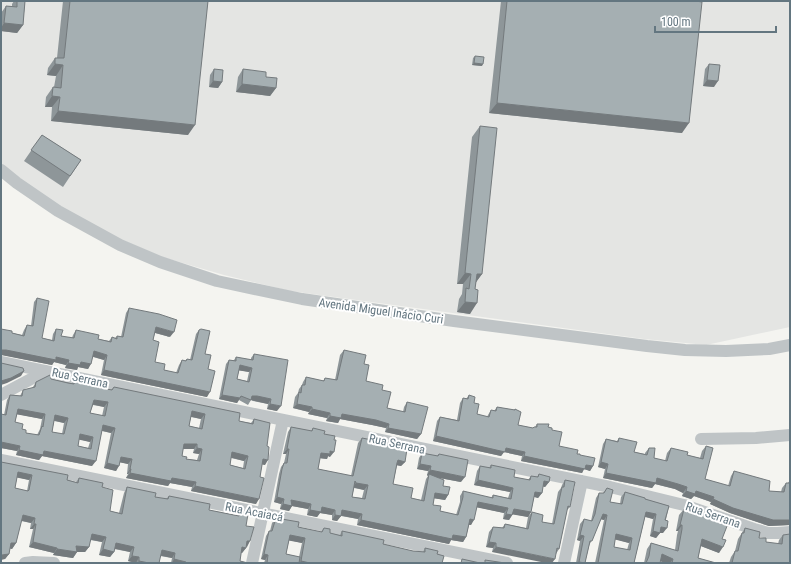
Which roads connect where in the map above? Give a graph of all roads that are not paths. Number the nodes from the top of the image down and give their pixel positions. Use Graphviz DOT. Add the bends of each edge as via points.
graph roads {
  1 [pos="1,170"];
  2 [pos="790,344"];
  3 [pos="1,362"];
  4 [pos="46,371"];
  5 [pos="1,395"];
  6 [pos="283,420"];
  7 [pos="790,435"];
  8 [pos="701,439"];
  9 [pos="1,460"];
  10 [pos="582,481"];
  11 [pos="262,513"];
  12 [pos="790,532"];
  13 [pos="25,563"];
  14 [pos="54,563"];
  15 [pos="252,563"];
  16 [pos="507,563"];
  17 [pos="564,563"];
  1 -- 2 [label="street, Avenida Miguel Inácio Curi" via="58,211 120,245 160,262 217,281 302,299 647,346 726,351 770,349"];
  3 -- 4 [label="street, Rua Serrana"];
  4 -- 5 [label="street"];
  4 -- 6 [label="street, Rua Serrana"];
  6 -- 10 [label="street, Rua Serrana"];
  6 -- 11 [label="street"];
  7 -- 8 [label="street"];
  9 -- 11 [label="street, Rua Acaiacá"];
  10 -- 12 [label="street, Rua Serrana" via="672,502 768,533"];
  10 -- 17 [label="street"];
  11 -- 15 [label="street"];
  11 -- 16 [label="street, Rua Acaiacá"];
  13 -- 14 [label="street"];
}
